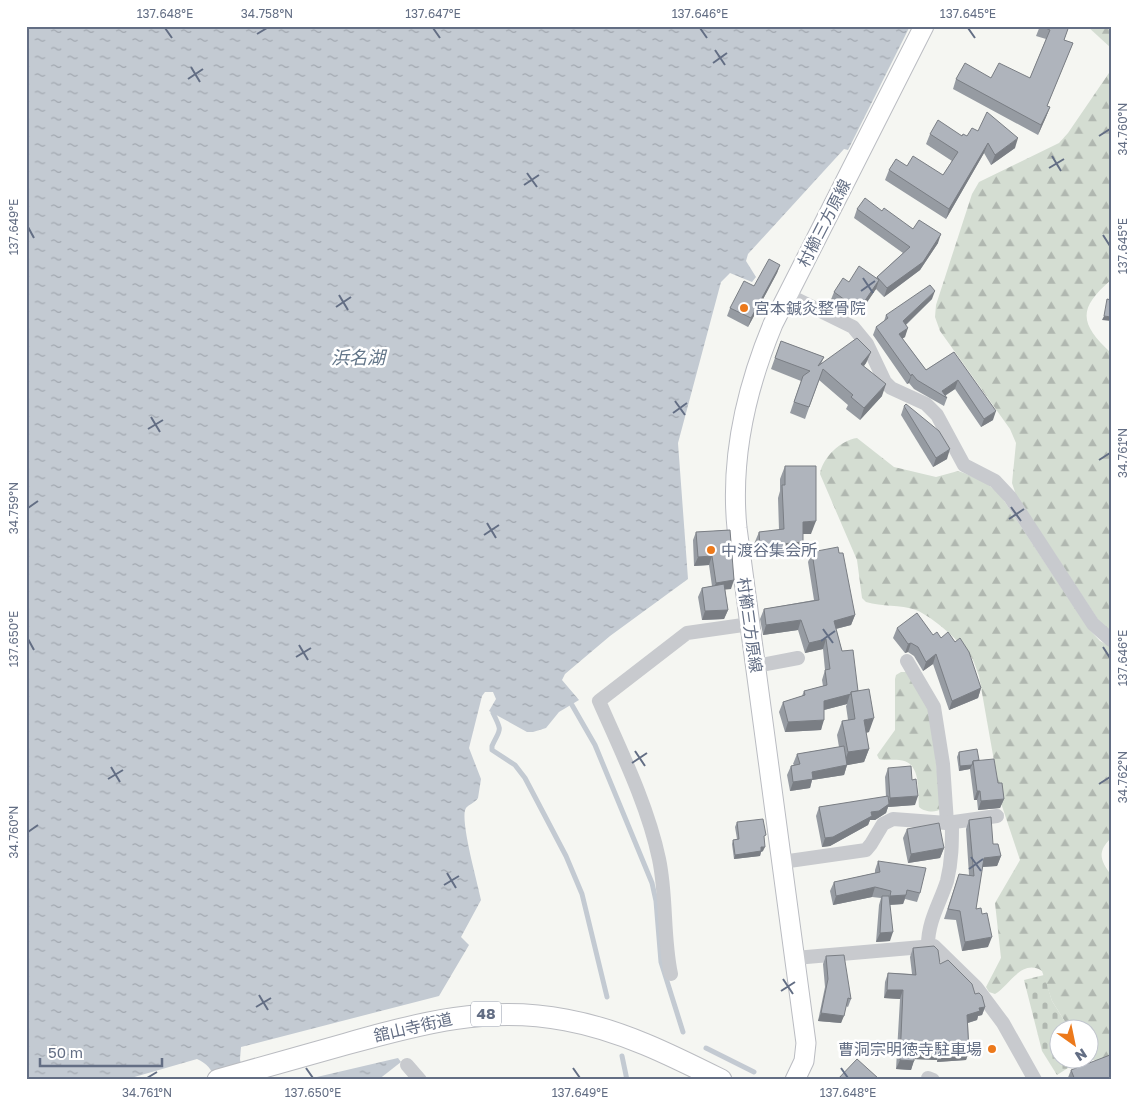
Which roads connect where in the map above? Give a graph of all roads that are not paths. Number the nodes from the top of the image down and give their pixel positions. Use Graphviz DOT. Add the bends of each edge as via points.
graph roads {
  1 [pos="924,26"];
  2 [pos="788,295"];
  3 [pos="750,624"];
  4 [pos="1111,640"];
  5 [pos="798,658"];
  6 [pos="907,661"];
  7 [pos="756,666"];
  8 [pos="997,816"];
  9 [pos="950,823"];
  10 [pos="782,862"];
  11 [pos="928,945"];
  12 [pos="795,958"];
  13 [pos="671,974"];
  14 [pos="407,1065"];
  15 [pos="218,1080"];
  16 [pos="420,1080"];
  17 [pos="721,1080"];
  18 [pos="795,1080"];
  19 [pos="1035,1080"];
  1 -- 2 [label="main road, 村櫛三方原線"];
  2 -- 3 [label="main road, 村櫛三方原線" via="773,324 755,373 738,450 735,502"];
  2 -- 4 [label="street" via="853,327 867,344 891,388 926,404 937,415 964,464 995,481 1010,497 1093,624"];
  3 -- 7 [label="main road, 村櫛三方原線"];
  3 -- 13 [label="street" via="687,633 599,701 659,859"];
  5 -- 7 [label="street"];
  6 -- 9 [label="street" via="934,707"];
  7 -- 10 [label="main road, 村櫛三方原線"];
  8 -- 9 [label="street"];
  9 -- 10 [label="street" via="893,819 883,824 866,850"];
  9 -- 11 [label="street" via="951,865 934,912"];
  10 -- 12 [label="main road, 村櫛三方原線"];
  11 -- 12 [label="street"];
  11 -- 19 [label="street" via="939,949 976,987 1008,1029"];
  12 -- 18 [label="main road, 村櫛三方原線" via="806,1043 804,1061"];
  14 -- 16 [label="street"];
  15 -- 17 [label="main road, 舘山寺街道 / 48" via="437,1020 514,1014 566,1020 613,1032 658,1049"];
}
